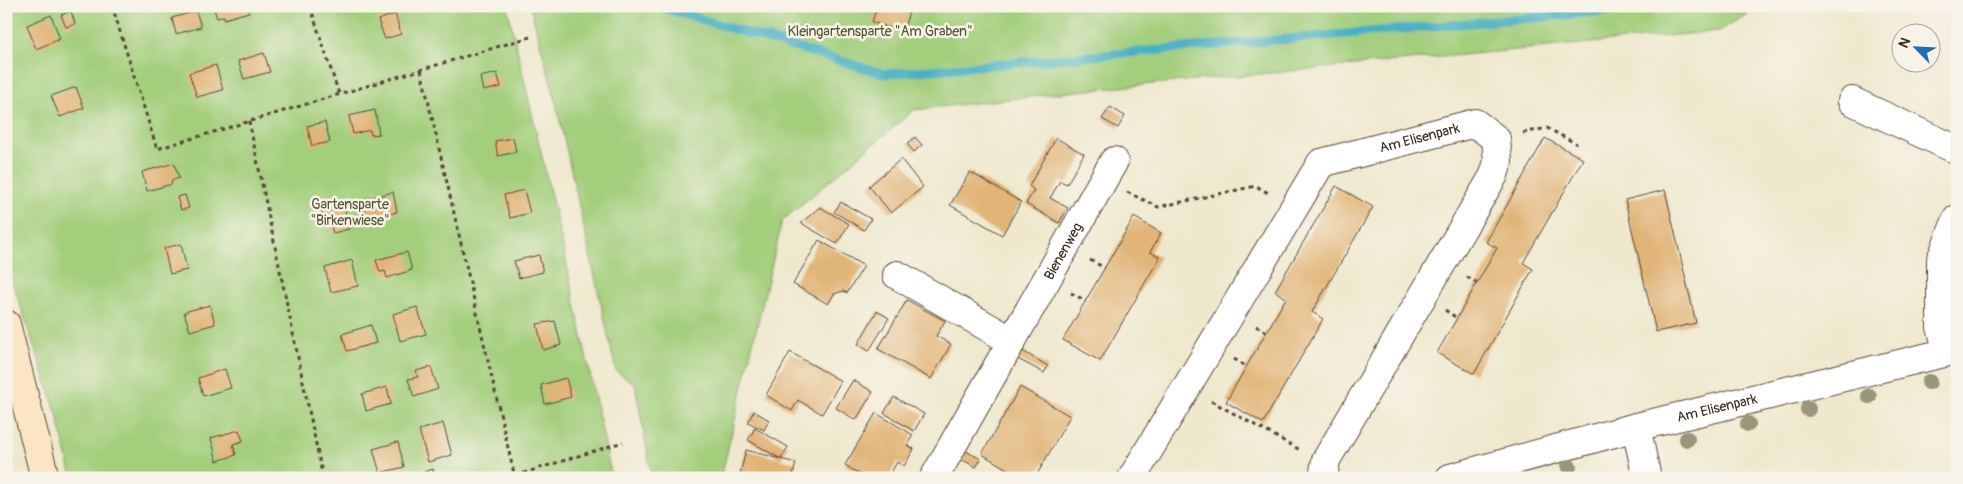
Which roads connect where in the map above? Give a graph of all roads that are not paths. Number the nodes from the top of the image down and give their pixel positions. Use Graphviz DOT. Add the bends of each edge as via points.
graph roads {
  1 [pos="1852,101"];
  2 [pos="1957,150"];
  3 [pos="1109,170"];
  4 [pos="1957,219"];
  5 [pos="897,275"];
  6 [pos="6,324"];
  7 [pos="1012,341"];
  8 [pos="1952,351"];
  9 [pos="1636,427"];
  10 [pos="1324,471"];
  11 [pos="45,478"];
  12 [pos="934,478"];
  13 [pos="1132,478"];
  14 [pos="1450,478"];
  15 [pos="1647,478"];
  1 -- 2 [label="street"];
  3 -- 7 [label="street, Bienenweg"];
  4 -- 8 [label="street" via="1941,259 1941,327"];
  5 -- 7 [label="street"];
  6 -- 11 [label="main road"];
  7 -- 12 [label="street, Bienenweg"];
  8 -- 9 [label="street, Am Elisenpark"];
  9 -- 14 [label="street, Am Elisenpark"];
  9 -- 15 [label="street"];
  10 -- 13 [label="street, Am Elisenpark" via="1494,175 1498,161 1496,139 1475,124 1321,163"];
}
